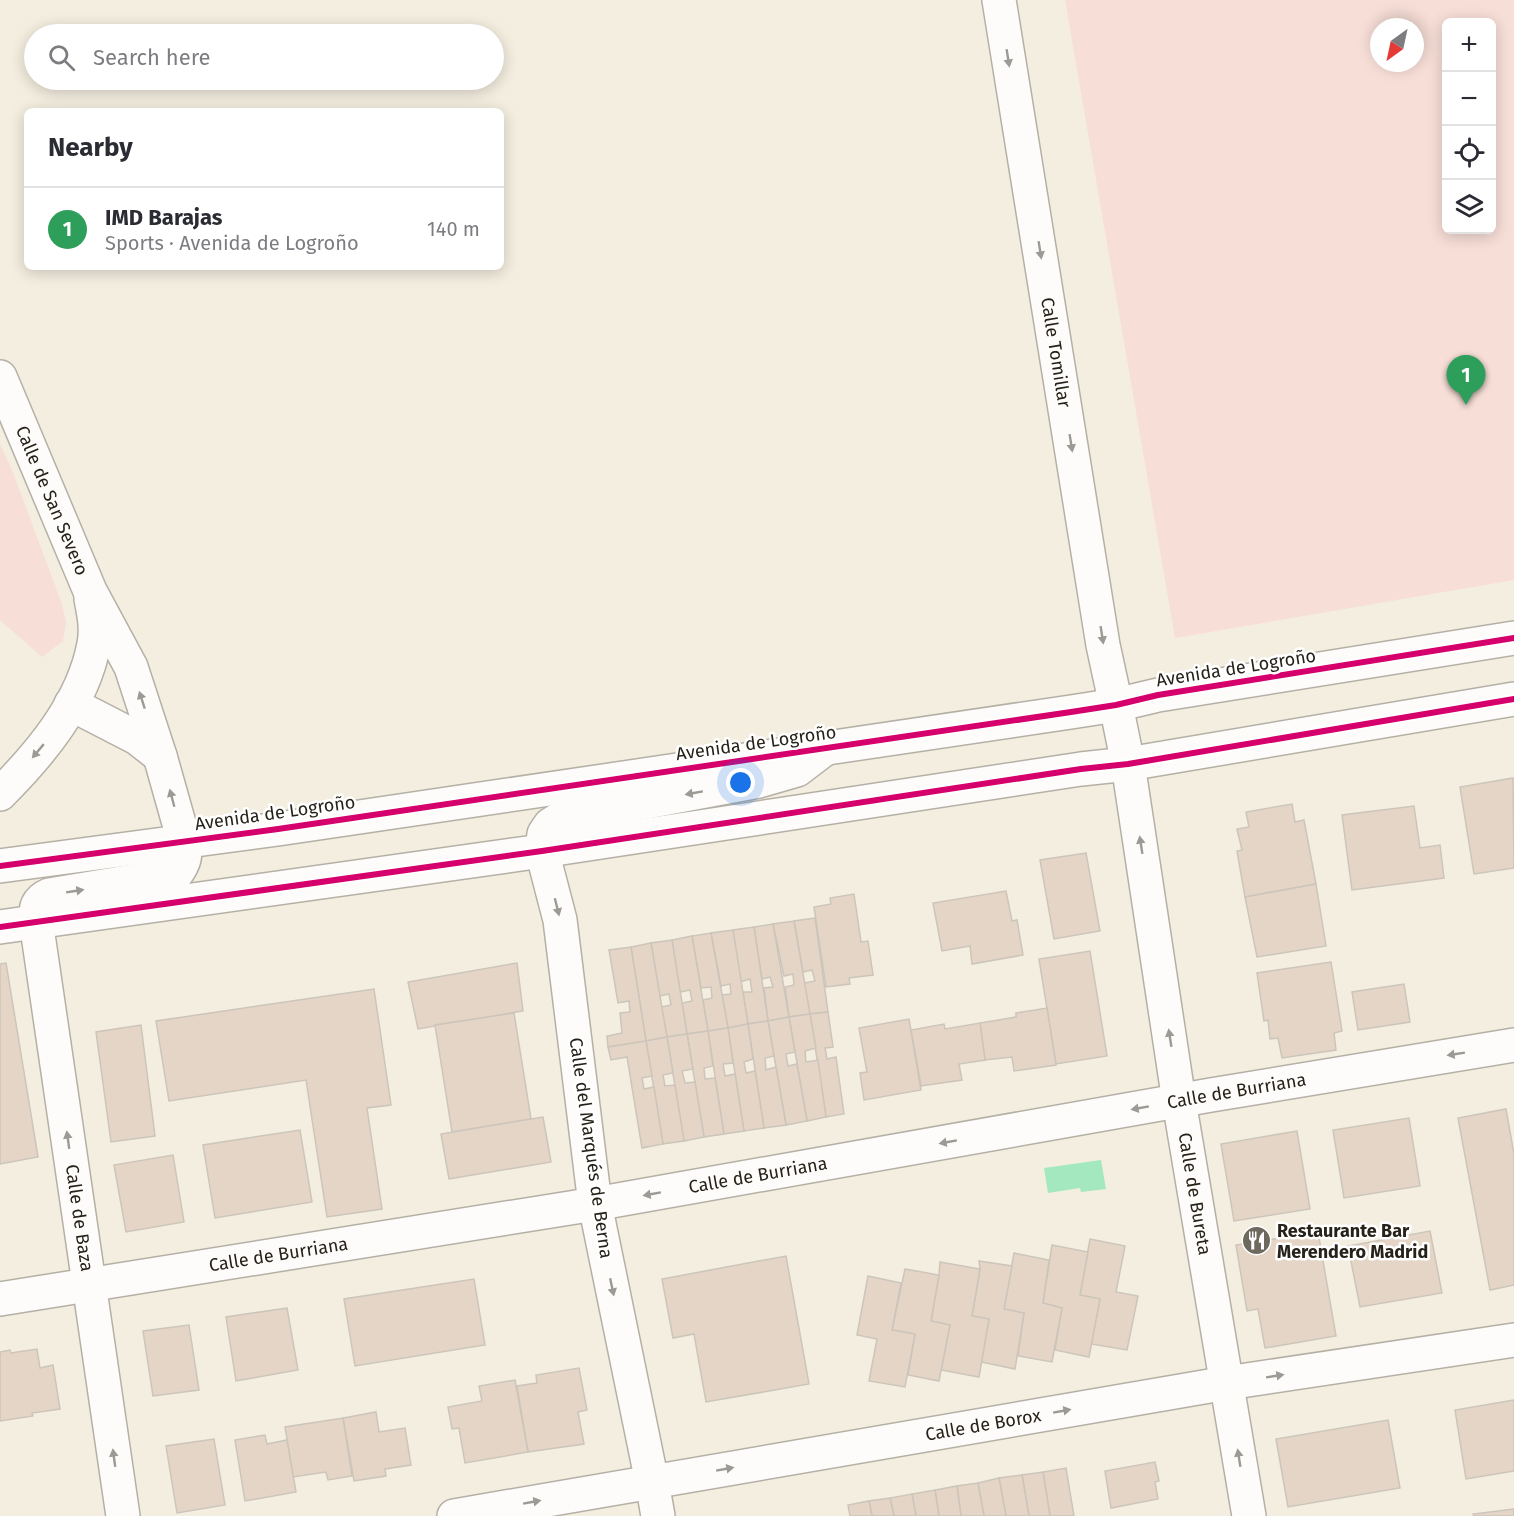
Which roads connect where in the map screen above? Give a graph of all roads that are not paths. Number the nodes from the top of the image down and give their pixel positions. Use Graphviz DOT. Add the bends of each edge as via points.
graph roads {
  1 [pos="999,0"];
  2 [pos="0,377"];
  3 [pos="90,591"];
  4 [pos="1514,638"];
  5 [pos="1514,699"];
  6 [pos="71,704"];
  7 [pos="1116,705"];
  8 [pos="826,748"];
  9 [pos="160,756"];
  10 [pos="1128,764"];
  11 [pos="0,794"];
  12 [pos="183,841"];
  13 [pos="542,850"];
  14 [pos="0,866"];
  15 [pos="36,921"];
  16 [pos="0,927"];
  17 [pos="1514,1045"];
  18 [pos="1179,1101"];
  19 [pos="595,1204"];
  20 [pos="89,1285"];
  21 [pos="0,1299"];
  22 [pos="1514,1340"];
  23 [pos="1227,1383"];
  24 [pos="652,1482"];
  25 [pos="123,1516"];
  26 [pos="454,1516"];
  27 [pos="658,1516"];
  28 [pos="1249,1516"];
  1 -- 7 [label="street, Calle Tomillar, one-way"];
  2 -- 3 [label="street, Calle de San Severo"];
  3 -- 6 [label="street, Calle de San Severo" via="94,643 86,676"];
  9 -- 3 [label="street, Calle de San Severo, one-way" via="131,667"];
  4 -- 7 [label="street, Avenida de Logroño" via="1169,693"];
  5 -- 10 [label="street"];
  6 -- 9 [label="street" via="137,738"];
  6 -- 11 [label="street, one-way" via="50,736"];
  7 -- 8 [label="street, Avenida de Logroño"];
  7 -- 10 [label="street"];
  8 -- 12 [label="street, Avenida de Logroño"];
  8 -- 13 [label="street, Avenida de Logroño, one-way" via="797,770 759,782 561,818 544,834"];
  12 -- 9 [label="street, Calle de San Severo, one-way"];
  10 -- 13 [label="street"];
  18 -- 10 [label="street, Calle de Bureta, one-way"];
  12 -- 14 [label="street, Avenida de Logroño"];
  15 -- 12 [label="street, one-way" via="38,903 49,895 176,874 186,855"];
  13 -- 15 [label="street"];
  13 -- 19 [label="street, Calle del Marqués de Berna, one-way" via="560,920"];
  15 -- 16 [label="street"];
  20 -- 15 [label="street, Calle de Baza, one-way"];
  17 -- 18 [label="street, Calle de Burriana, one-way"];
  18 -- 19 [label="street, Calle de Burriana, one-way"];
  18 -- 23 [label="street, Calle de Bureta"];
  19 -- 20 [label="street, Calle de Burriana"];
  19 -- 24 [label="street, Calle del Marqués de Berna, one-way"];
  20 -- 21 [label="street, Calle de Burriana"];
  25 -- 20 [label="street, Calle de Baza, one-way"];
  23 -- 22 [label="street, Calle de Borox, one-way"];
  24 -- 23 [label="street, Calle de Borox, one-way"];
  28 -- 23 [label="street, Calle de Bureta, one-way"];
  26 -- 24 [label="street, Calle de Borox, one-way"];
  24 -- 27 [label="street, Calle del Marqués de Berna"];
}
